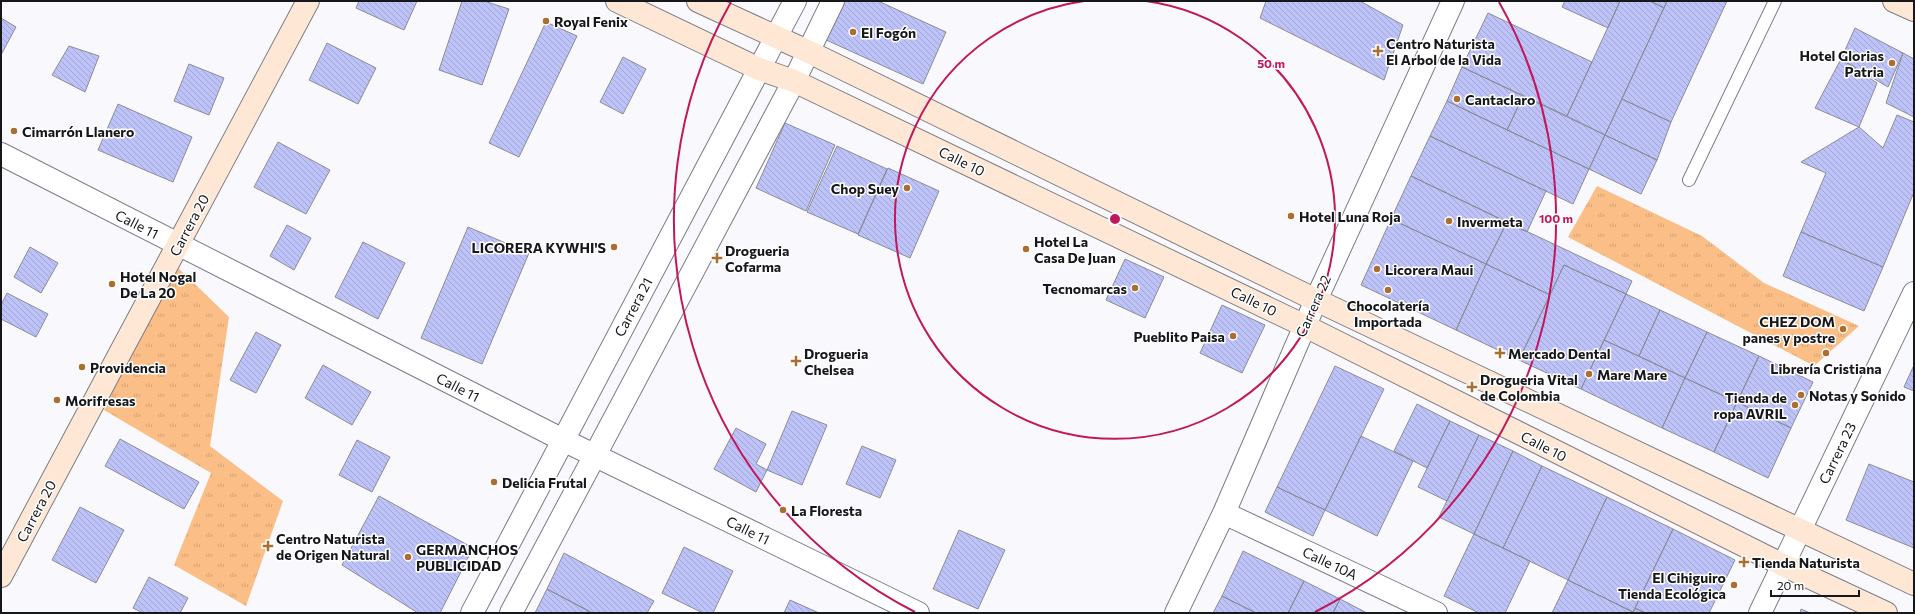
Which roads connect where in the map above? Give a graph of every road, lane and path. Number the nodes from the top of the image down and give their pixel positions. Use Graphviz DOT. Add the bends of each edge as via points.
graph roads {
  1 [pos="308,1"];
  2 [pos="617,1"];
  3 [pos="698,1"];
  4 [pos="795,1"];
  5 [pos="832,1"];
  6 [pos="1453,1"];
  7 [pos="1775,1"];
  8 [pos="1894,1"];
  9 [pos="1914,10"];
  10 [pos="776,38"];
  11 [pos="807,51"];
  12 [pos="758,69"];
  13 [pos="794,81"];
  14 [pos="1,154"];
  15 [pos="1688,180"];
  16 [pos="178,245"];
  17 [pos="1914,293"];
  18 [pos="1316,300"];
  19 [pos="1304,326"];
  20 [pos="563,440"];
  21 [pos="595,455"];
  22 [pos="1224,513"];
  23 [pos="1799,530"];
  24 [pos="1783,565"];
  25 [pos="1,576"];
  26 [pos="1914,584"];
  27 [pos="472,613"];
  28 [pos="511,613"];
  29 [pos="918,613"];
  30 [pos="1176,613"];
  31 [pos="1436,613"];
  32 [pos="1760,613"];
  33 [pos="1886,613"];
  1 -- 16 [label="main road, Carrera 20"];
  2 -- 12 [label="main road, Calle 10"];
  3 -- 10 [label="main road, Calle 10"];
  4 -- 10 [label="street, Carrera 21"];
  5 -- 11 [label="street"];
  6 -- 18 [label="street, Carrera 22"];
  7 -- 15 [label="lane"];
  8 -- 9 [label="main road"];
  10 -- 11 [label="main road, Calle 10"];
  10 -- 12 [label="street, Carrera 21"];
  11 -- 13 [label="street"];
  11 -- 18 [label="main road, Calle 10"];
  12 -- 13 [label="main road, Calle 10"];
  12 -- 20 [label="street, Carrera 21"];
  13 -- 19 [label="main road, Calle 10"];
  13 -- 21 [label="street"];
  14 -- 16 [label="street, Calle 11"];
  16 -- 20 [label="street, Calle 11"];
  16 -- 25 [label="main road, Carrera 20"];
  17 -- 23 [label="street, Carrera 23"];
  18 -- 19 [label="street, Carrera 22"];
  18 -- 23 [label="main road, Calle 10"];
  19 -- 22 [label="street, Carrera 22"];
  19 -- 24 [label="main road, Calle 10"];
  20 -- 21 [label="street, Calle 11"];
  20 -- 27 [label="street, Carrera 21"];
  21 -- 28 [label="street"];
  21 -- 29 [label="street, Calle 11"];
  22 -- 30 [label="street, Carrera 22"];
  22 -- 31 [label="street, Calle 10A"];
  23 -- 24 [label="street, Carrera 23"];
  23 -- 26 [label="main road, Calle 10"];
  24 -- 32 [label="street, Carrera 23"];
  24 -- 33 [label="main road, Calle 10"];
}
